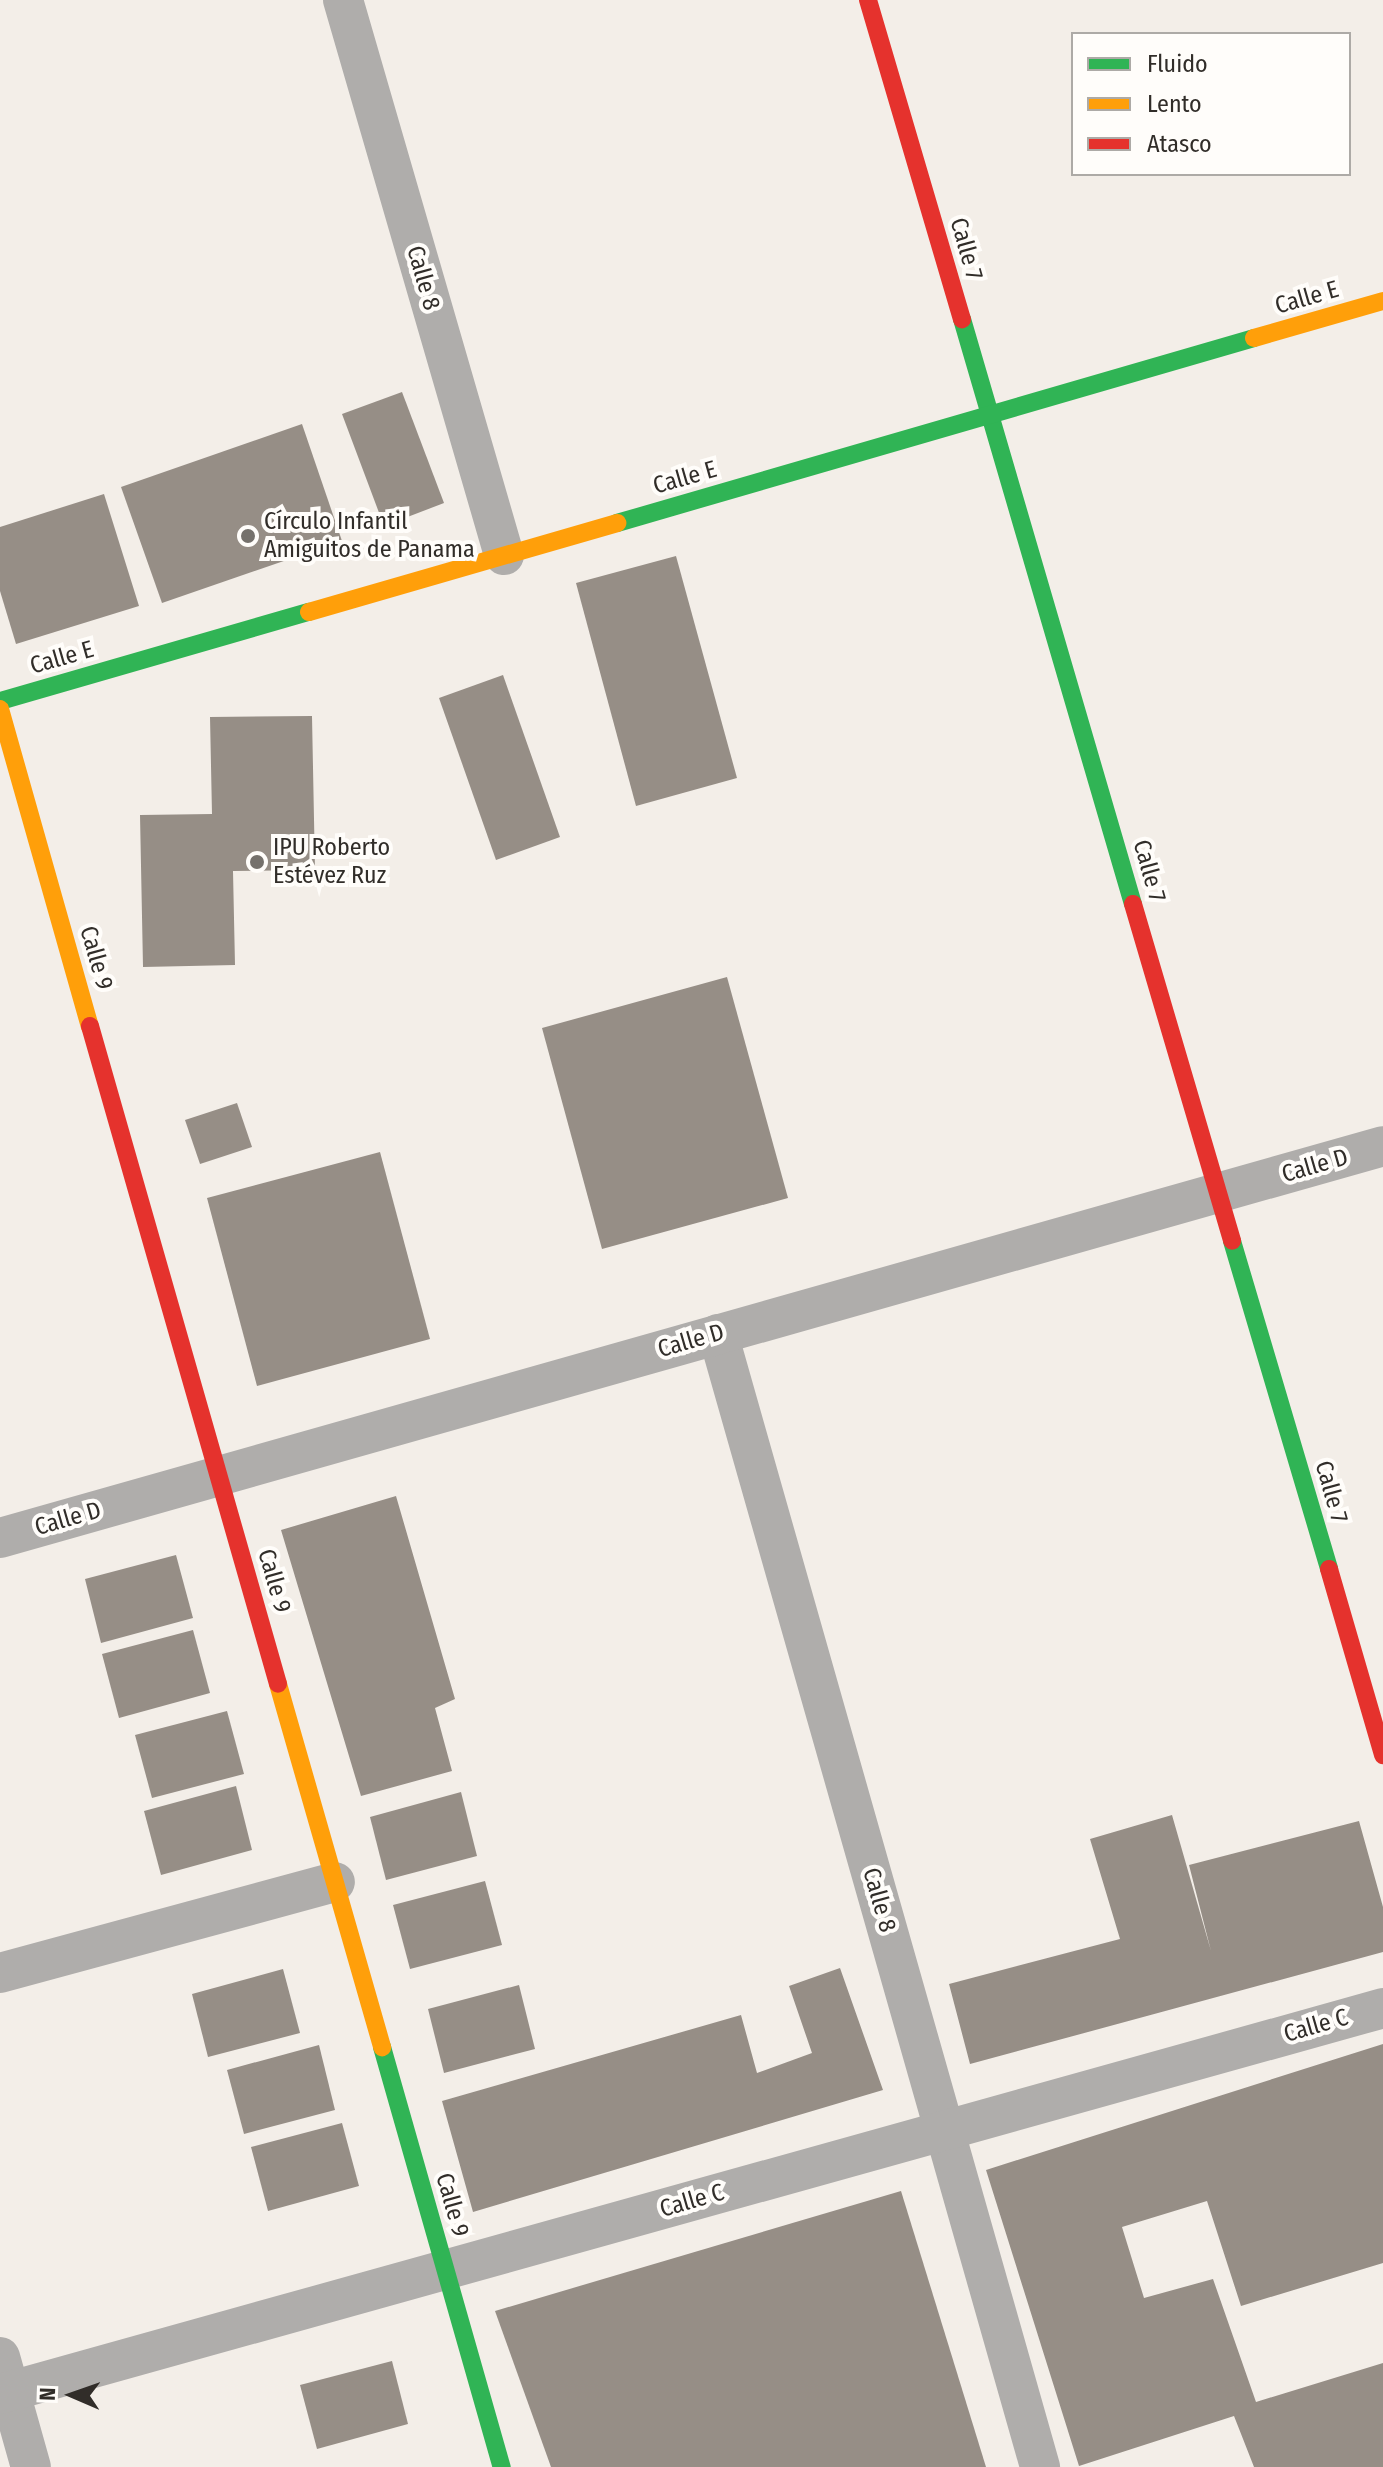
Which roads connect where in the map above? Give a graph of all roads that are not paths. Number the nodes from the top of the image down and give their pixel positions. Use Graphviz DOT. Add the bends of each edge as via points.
graph roads {
  1 [pos="343,0"];
  2 [pos="868,0"];
  3 [pos="1383,301"];
  4 [pos="990,415"];
  5 [pos="504,555"];
  6 [pos="0,701"];
  7 [pos="0,709"];
  8 [pos="1383,1146"];
  9 [pos="1218,1193"];
  10 [pos="718,1334"];
  11 [pos="219,1475"];
  12 [pos="0,1538"];
  13 [pos="1383,1755"];
  14 [pos="335,1882"];
  15 [pos="0,1973"];
  16 [pos="1383,2008"];
  17 [pos="944,2130"];
  18 [pos="446,2270"];
  19 [pos="3,2381"];
  20 [pos="31,2467"];
  21 [pos="502,2467"];
  22 [pos="1040,2467"];
  1 -- 5 [label="street, Calle 8"];
  2 -- 4 [label="street, Calle 7"];
  3 -- 4 [label="street, Calle E"];
  4 -- 5 [label="street, Calle E"];
  4 -- 9 [label="street, Calle 7"];
  5 -- 6 [label="street, Calle E"];
  7 -- 11 [label="street, Calle 9"];
  8 -- 9 [label="street, Calle D"];
  9 -- 10 [label="street, Calle D"];
  9 -- 13 [label="street, Calle 7"];
  10 -- 11 [label="street, Calle D"];
  10 -- 17 [label="street, Calle 8"];
  11 -- 12 [label="street, Calle D"];
  11 -- 14 [label="street, Calle 9"];
  14 -- 15 [label="street"];
  14 -- 18 [label="street, Calle 9"];
  16 -- 17 [label="street, Calle C"];
  17 -- 18 [label="street, Calle C"];
  17 -- 22 [label="street, Calle 8"];
  18 -- 19 [label="street, Calle C"];
  18 -- 21 [label="street, Calle 9"];
  19 -- 20 [label="street"];
}
